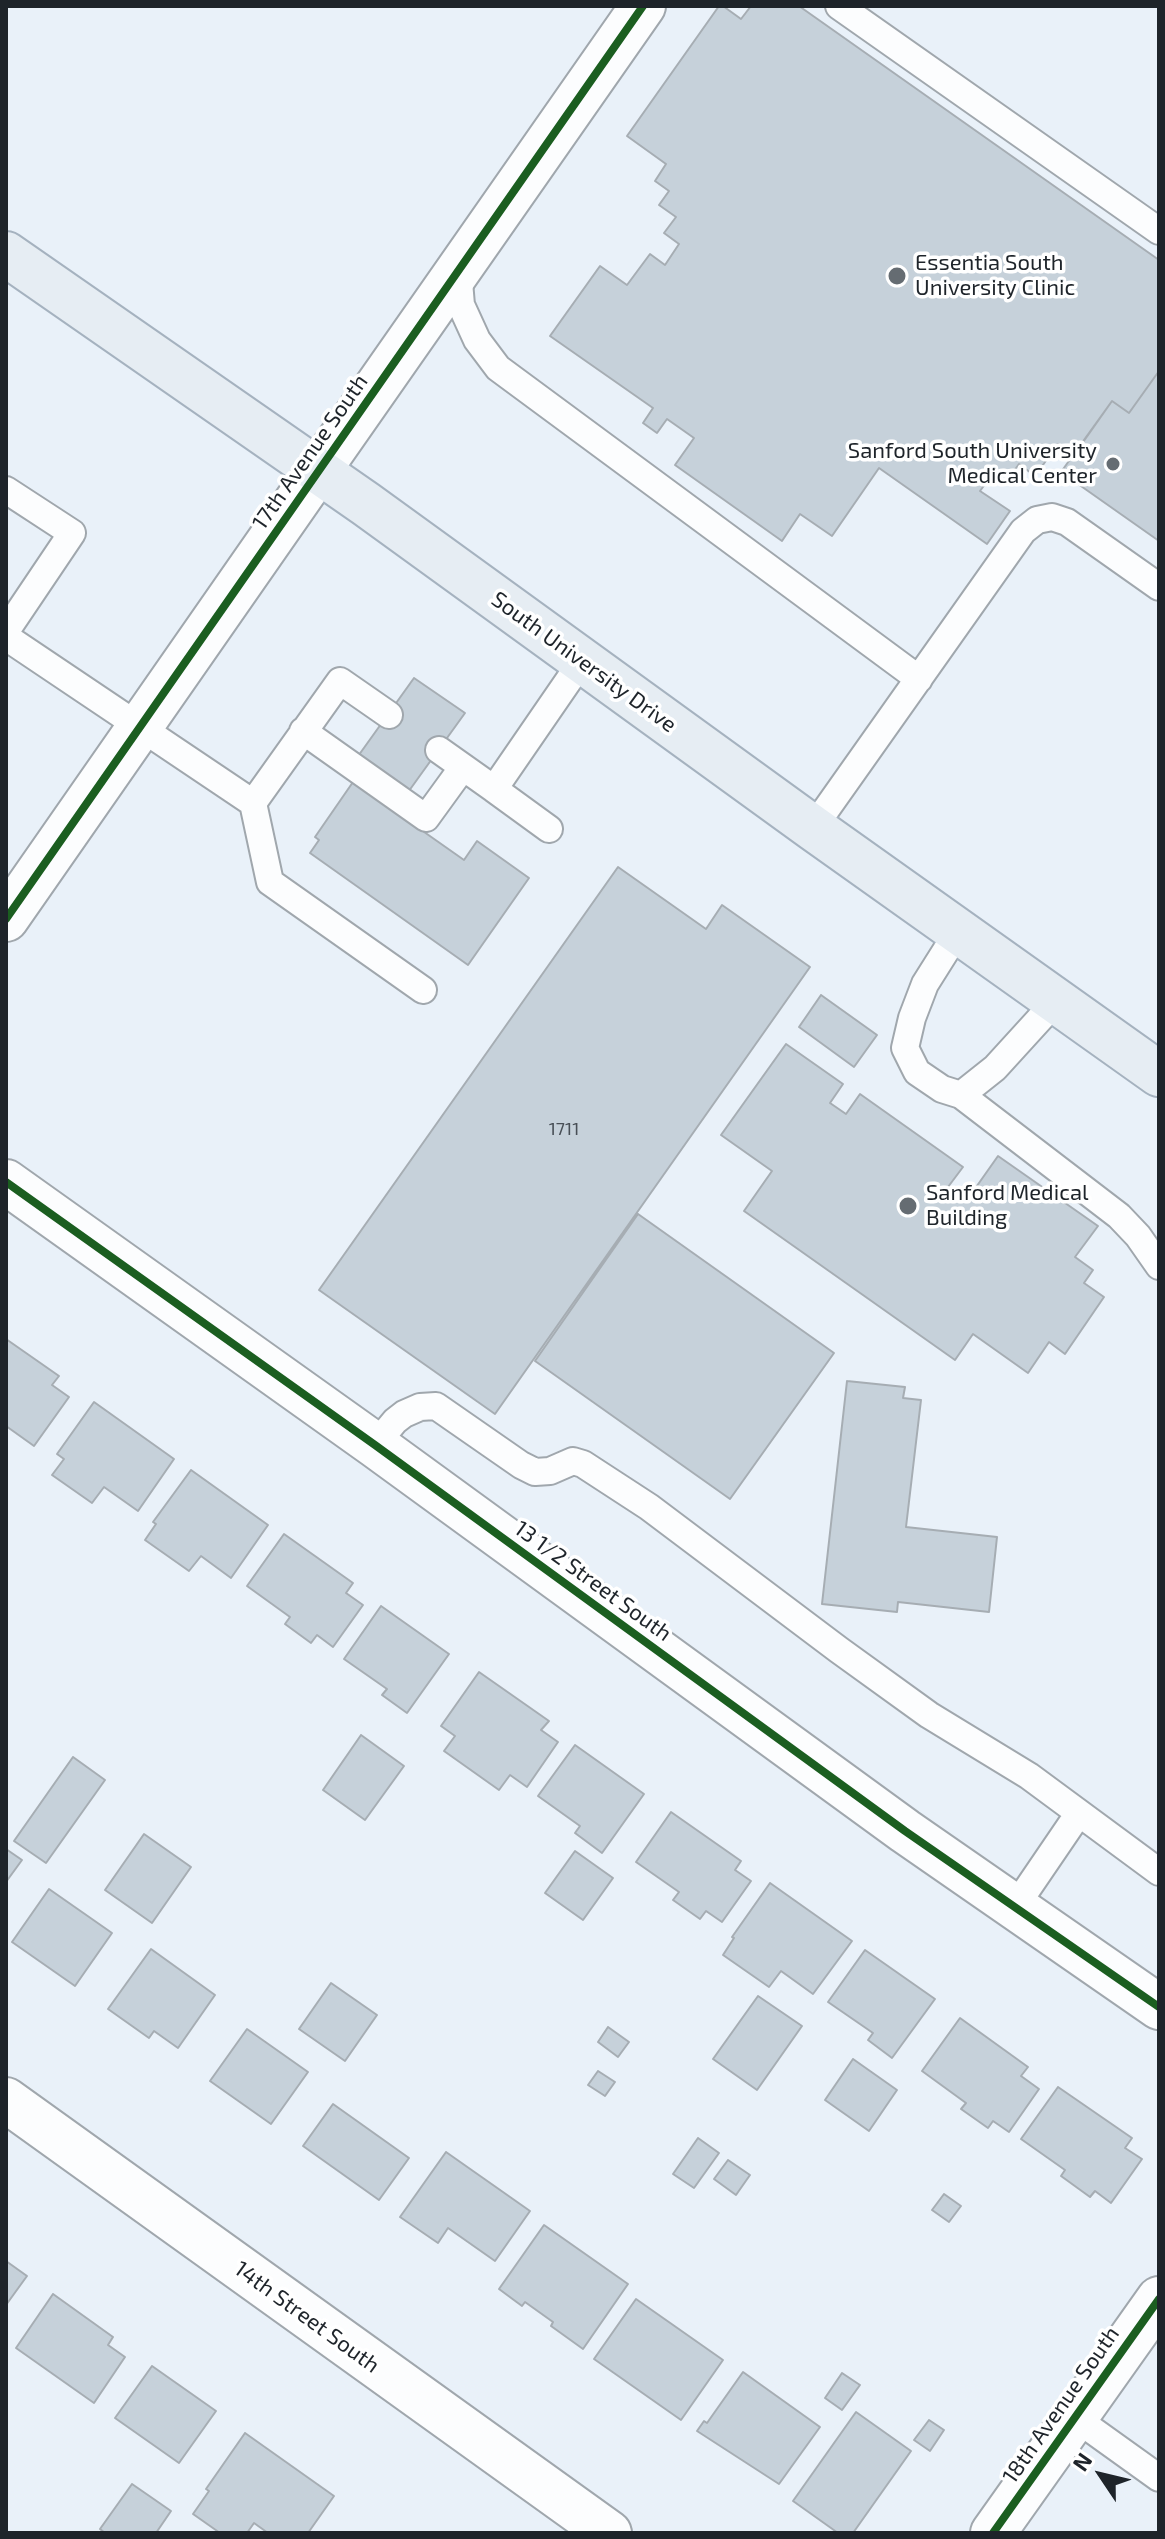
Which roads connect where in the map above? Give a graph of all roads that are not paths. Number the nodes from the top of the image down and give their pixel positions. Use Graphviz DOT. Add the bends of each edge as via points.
graph roads {
  1 [pos="643,6"];
  2 [pos="839,6"];
  3 [pos="1159,231"];
  4 [pos="6,254"];
  5 [pos="458,270"];
  6 [pos="318,471"];
  7 [pos="6,490"];
  8 [pos="1159,587"];
  9 [pos="6,631"];
  10 [pos="6,637"];
  11 [pos="582,661"];
  12 [pos="919,679"];
  13 [pos="389,715"];
  14 [pos="140,727"];
  15 [pos="303,731"];
  16 [pos="439,750"];
  17 [pos="463,767"];
  18 [pos="494,789"];
  19 [pos="253,803"];
  20 [pos="813,828"];
  21 [pos="549,829"];
  22 [pos="6,919"];
  23 [pos="959,930"];
  24 [pos="423,990"];
  25 [pos="1057,1000"];
  26 [pos="1159,1074"];
  27 [pos="961,1095"];
  28 [pos="6,1182"];
  29 [pos="1159,1266"];
  30 [pos="375,1445"];
  31 [pos="1079,1813"];
  32 [pos="1159,1872"];
  33 [pos="1015,1907"];
  34 [pos="1159,2007"];
  35 [pos="6,2100"];
  36 [pos="1159,2299"];
  37 [pos="1074,2417"];
  38 [pos="1159,2478"];
  39 [pos="609,2533"];
  40 [pos="993,2533"];
  1 -- 5 [label="street, 17th Avenue South"];
  2 -- 3 [label="lane"];
  4 -- 6 [label="main road, South University Drive"];
  5 -- 6 [label="street, 17th Avenue South"];
  5 -- 12 [label="lane" via="461,305 498,368"];
  6 -- 11 [label="main road, South University Drive"];
  6 -- 14 [label="street, 17th Avenue South"];
  7 -- 9 [label="lane" via="72,533"];
  8 -- 12 [label="lane" via="1067,522 1037,520 1023,531"];
  10 -- 14 [label="lane"];
  11 -- 18 [label="lane"];
  11 -- 20 [label="main road, South University Drive"];
  12 -- 20 [label="lane"];
  13 -- 15 [label="lane" via="340,681"];
  14 -- 19 [label="lane"];
  14 -- 22 [label="street, 17th Avenue South"];
  15 -- 17 [label="lane" via="426,818"];
  15 -- 19 [label="lane"];
  16 -- 17 [label="lane"];
  17 -- 18 [label="lane"];
  18 -- 21 [label="lane"];
  19 -- 24 [label="lane" via="270,882"];
  20 -- 23 [label="main road, South University Drive"];
  23 -- 25 [label="main road, South University Drive"];
  23 -- 27 [label="lane" via="925,984 905,1048 917,1072"];
  25 -- 26 [label="main road, South University Drive"];
  25 -- 27 [label="lane" via="995,1068"];
  27 -- 29 [label="lane" via="1119,1216"];
  28 -- 30 [label="street, 13 1/2 Street South"];
  30 -- 31 [label="lane" via="404,1414 436,1406 535,1472 573,1461 583,1464 929,1715"];
  30 -- 33 [label="street, 13 1/2 Street South"];
  31 -- 32 [label="lane"];
  31 -- 33 [label="lane"];
  33 -- 34 [label="street, 13 1/2 Street South"];
  35 -- 39 [label="street, 14th Street South"];
  36 -- 37 [label="street, 18th Avenue South"];
  37 -- 38 [label="lane"];
  37 -- 40 [label="street, 18th Avenue South"];
}
